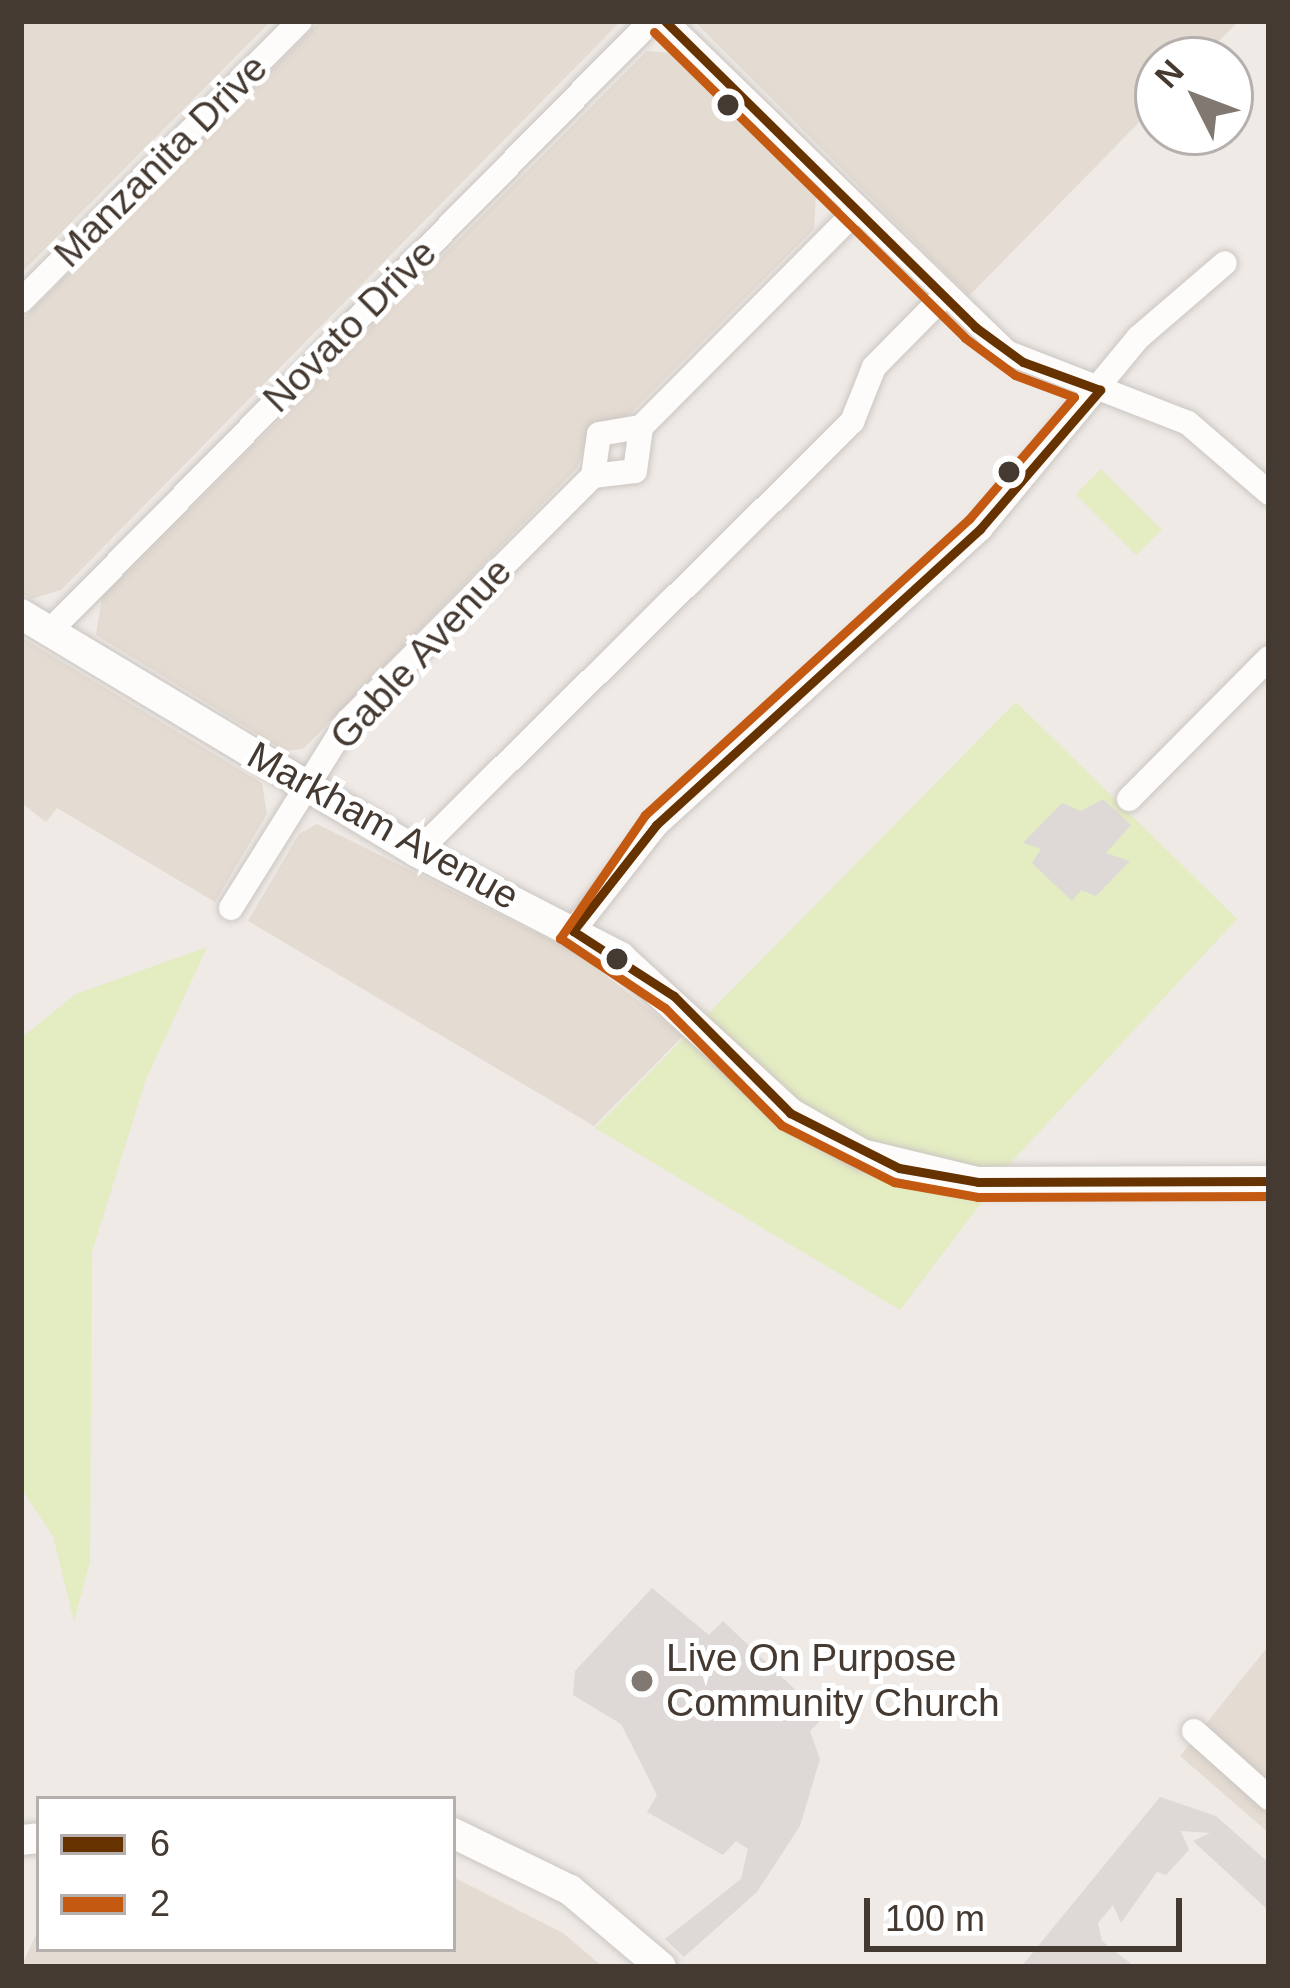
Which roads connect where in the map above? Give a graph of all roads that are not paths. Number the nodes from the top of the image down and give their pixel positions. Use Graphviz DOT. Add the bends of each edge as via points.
graph roads {
  1 [pos="300,21"];
  2 [pos="650,21"];
  3 [pos="665,21"];
  4 [pos="856,209"];
  5 [pos="1225,263"];
  6 [pos="944,296"];
  7 [pos="21,301"];
  8 [pos="1100,390"];
  9 [pos="641,427"];
  10 [pos="592,476"];
  11 [pos="1269,493"];
  12 [pos="21,614"];
  13 [pos="50,631"];
  14 [pos="1269,658"];
  15 [pos="306,787"];
  16 [pos="1129,799"];
  17 [pos="417,853"];
  18 [pos="231,908"];
  19 [pos="573,931"];
  20 [pos="1269,1181"];
  21 [pos="1194,1731"];
  22 [pos="1269,1798"];
  23 [pos="456,1833"];
  24 [pos="661,1967"];
  1 -- 7 [label="street, Manzanita Drive"];
  2 -- 13 [label="street, Novato Drive"];
  3 -- 4 [label="street"];
  4 -- 6 [label="street"];
  4 -- 9 [label="street, Gable Avenue"];
  5 -- 8 [label="street" via="1139,337"];
  6 -- 8 [label="street" via="1023,362"];
  6 -- 17 [label="street" via="874,367 852,422"];
  8 -- 11 [label="street" via="1188,422"];
  8 -- 19 [label="street" via="980,529 656,825"];
  9 -- 10 [label="street, Gable Avenue" via="598,434"];
  9 -- 10 [label="street, Gable Avenue" via="635,471"];
  10 -- 15 [label="street, Gable Avenue" via="348,721"];
  12 -- 13 [label="street, Markham Avenue"];
  13 -- 15 [label="street, Markham Avenue"];
  14 -- 16 [label="street"];
  15 -- 17 [label="street, Markham Avenue"];
  15 -- 18 [label="street, Gable Avenue"];
  17 -- 19 [label="street, Markham Avenue"];
  19 -- 20 [label="street, Markham Avenue" via="674,996 790,1112 899,1168 978,1182"];
  21 -- 22 [label="street"];
  23 -- 24 [label="street" via="570,1890"];
}
